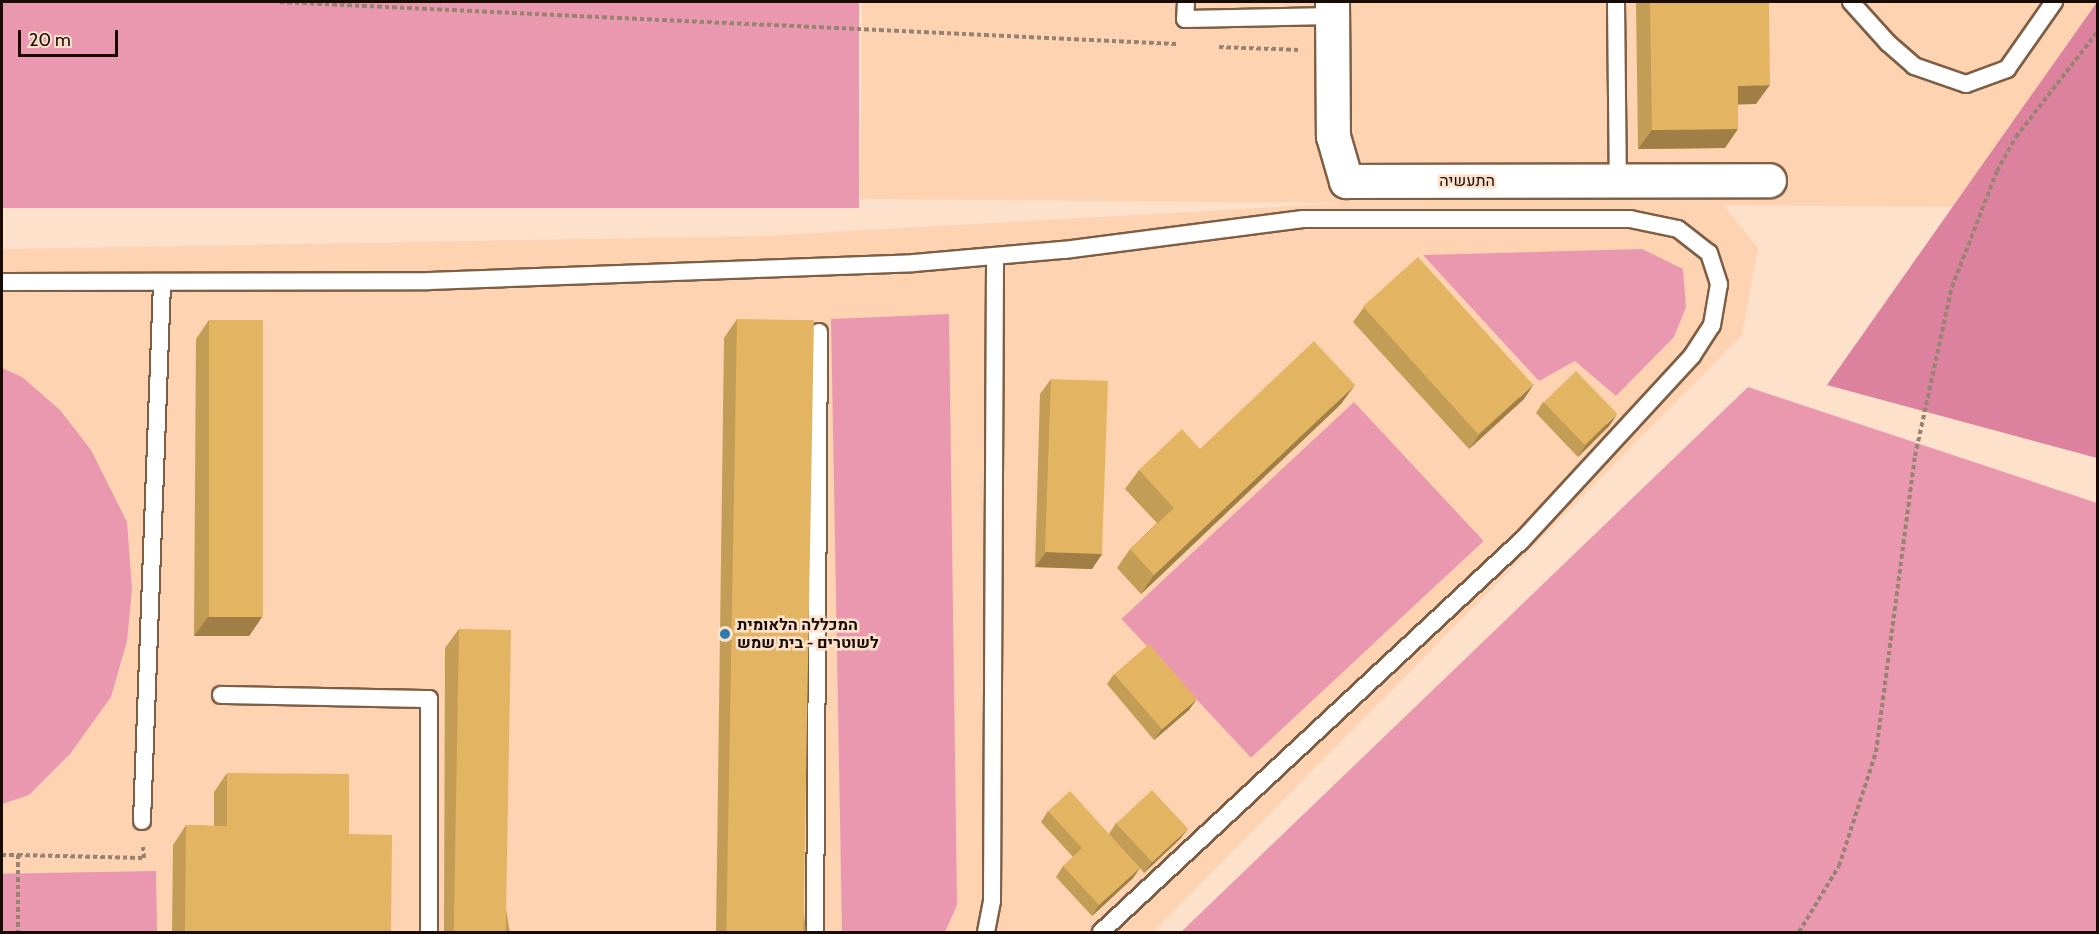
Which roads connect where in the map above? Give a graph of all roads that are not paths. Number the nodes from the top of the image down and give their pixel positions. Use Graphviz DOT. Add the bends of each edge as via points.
graph roads {
  1 [pos="1186,2"];
  2 [pos="1616,2"];
  3 [pos="1851,2"];
  4 [pos="2054,2"];
  5 [pos="1332,9"];
  6 [pos="1618,180"];
  7 [pos="1769,180"];
  8 [pos="995,256"];
  9 [pos="2,282"];
  10 [pos="162,282"];
  11 [pos="819,332"];
  12 [pos="221,695"];
  13 [pos="142,821"];
  14 [pos="429,933"];
  15 [pos="815,933"];
  16 [pos="986,933"];
  17 [pos="1101,933"];
  1 -- 5 [label="lane" via="1185,19"];
  2 -- 6 [label="lane"];
  3 -- 4 [label="lane" via="1914,66 1966,84 2007,69"];
  5 -- 6 [label="street, התעשיה" via="1333,136 1346,181"];
  6 -- 7 [label="street, התעשיה"];
  8 -- 10 [label="lane" via="914,263 429,281"];
  8 -- 16 [label="lane" via="992,901"];
  8 -- 17 [label="lane" via="1303,219 1630,219 1678,229 1709,253 1719,284 1712,325 1692,356 1521,541"];
  9 -- 10 [label="lane"];
  10 -- 13 [label="lane"];
  11 -- 15 [label="lane"];
  12 -- 14 [label="lane" via="429,699"];
}
